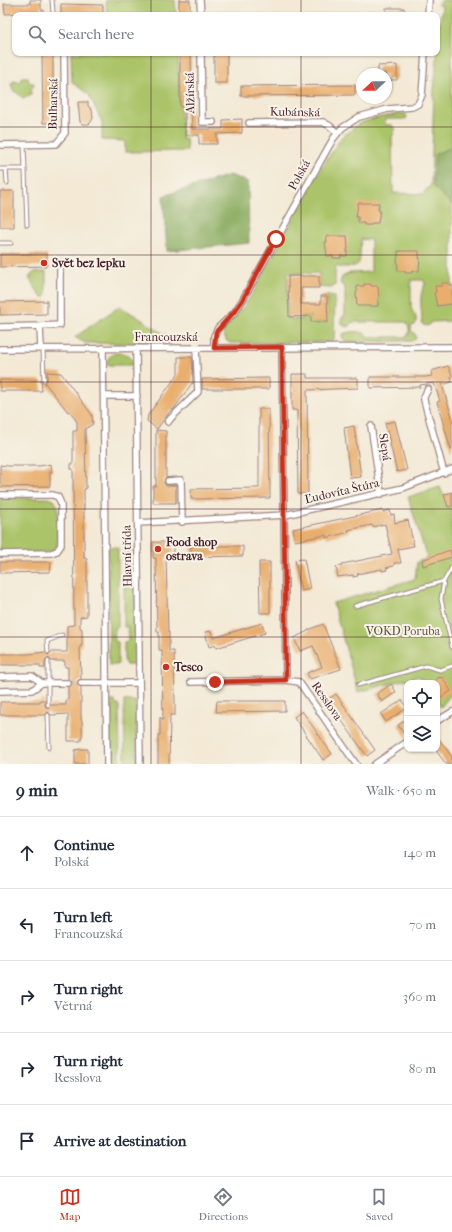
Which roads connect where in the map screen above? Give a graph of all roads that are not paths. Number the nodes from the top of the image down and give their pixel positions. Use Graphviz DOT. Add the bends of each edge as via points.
graph roads {
  1 [pos="52,0"];
  2 [pos="200,0"];
  3 [pos="429,0"];
  4 [pos="53,12"];
  5 [pos="200,12"];
  6 [pos="428,12"];
  7 [pos="64,56"];
  8 [pos="201,56"];
  9 [pos="425,56"];
  10 [pos="213,122"];
  11 [pos="249,123"];
  12 [pos="337,133"];
  13 [pos="24,144"];
  14 [pos="0,145"];
  15 [pos="0,169"];
  16 [pos="6,169"];
  17 [pos="25,169"];
  18 [pos="7,183"];
  19 [pos="27,225"];
  20 [pos="11,242"];
  21 [pos="0,243"];
  22 [pos="60,269"];
  23 [pos="40,326"];
  24 [pos="0,327"];
  25 [pos="282,347"];
  26 [pos="452,347"];
  27 [pos="104,348"];
  28 [pos="136,348"];
  29 [pos="196,348"];
  30 [pos="214,348"];
  31 [pos="0,349"];
  32 [pos="42,349"];
  33 [pos="44,380"];
  34 [pos="428,390"];
  35 [pos="104,396"];
  36 [pos="137,396"];
  37 [pos="168,422"];
  38 [pos="371,426"];
  39 [pos="452,469"];
  40 [pos="444,473"];
  41 [pos="168,481"];
  42 [pos="381,494"];
  43 [pos="0,495"];
  44 [pos="285,515"];
  45 [pos="182,522"];
  46 [pos="138,523"];
  47 [pos="0,554"];
  48 [pos="452,567"];
  49 [pos="444,580"];
  50 [pos="355,606"];
  51 [pos="62,635"];
  52 [pos="452,647"];
  53 [pos="48,652"];
  54 [pos="48,661"];
  55 [pos="452,666"];
  56 [pos="0,677"];
  57 [pos="286,680"];
  58 [pos="191,682"];
  59 [pos="45,683"];
  60 [pos="68,683"];
  61 [pos="81,683"];
  62 [pos="106,683"];
  63 [pos="139,683"];
  64 [pos="358,685"];
  65 [pos="0,691"];
  66 [pos="48,705"];
  67 [pos="452,712"];
  68 [pos="48,715"];
  69 [pos="440,719"];
  70 [pos="404,744"];
  71 [pos="49,748"];
  72 [pos="107,764"];
  73 [pos="140,764"];
  74 [pos="356,764"];
  75 [pos="374,764"];
  1 -- 4 [label="lane"];
  2 -- 5 [label="street"];
  3 -- 6 [label="street"];
  7 -- 13 [label="street, Bulharská" via="65,133 56,144"];
  8 -- 10 [label="street, Alžírská" via="202,122"];
  9 -- 12 [label="street, Polská" via="422,95 417,105 366,114 347,124"];
  11 -- 12 [label="street, Kubánská" via="323,122"];
  12 -- 30 [label="street, Polská" via="242,301 216,332"];
  13 -- 14 [label="street, Bulharská"];
  13 -- 17 [label="lane"];
  15 -- 16 [label="lane"];
  16 -- 17 [label="lane"];
  16 -- 18 [label="lane"];
  17 -- 19 [label="lane"];
  20 -- 21 [label="lane"];
  22 -- 23 [label="street" via="60,326"];
  23 -- 24 [label="street"];
  23 -- 32 [label="street"];
  25 -- 26 [label="street, Francouzská"];
  25 -- 30 [label="street, Francouzská"];
  25 -- 44 [label="street"];
  27 -- 28 [label="street, Francouzská"];
  27 -- 32 [label="street, Francouzská"];
  27 -- 35 [label="street, Hlavní třída"];
  28 -- 29 [label="street, Francouzská"];
  28 -- 36 [label="street, Hlavní třída"];
  29 -- 30 [label="street, Francouzská"];
  29 -- 37 [label="street" via="198,392"];
  31 -- 32 [label="street, Francouzská"];
  32 -- 33 [label="lane"];
  34 -- 40 [label="street" via="424,400"];
  35 -- 36 [label="street"];
  35 -- 62 [label="street, Hlavní třída"];
  36 -- 46 [label="street, Hlavní třída"];
  38 -- 42 [label="street, Slepá"];
  39 -- 40 [label="street, Ľudovíta Štúra"];
  40 -- 42 [label="street, Ľudovíta Štúra"];
  41 -- 45 [label="street" via="181,480"];
  42 -- 44 [label="street, Ľudovíta Štúra"];
  43 -- 47 [label="street" via="53,494 58,497 62,504 62,545 51,553"];
  44 -- 45 [label="street, Ľudovíta Štúra"];
  44 -- 57 [label="street"];
  45 -- 46 [label="street, Ľudovíta Štúra"];
  46 -- 63 [label="street, Hlavní třída"];
  48 -- 49 [label="lane"];
  49 -- 50 [label="lane"];
  49 -- 52 [label="lane" via="441,599"];
  51 -- 53 [label="lane" via="47,641"];
  54 -- 59 [label="lane"];
  55 -- 64 [label="lane" via="440,670 426,666"];
  56 -- 59 [label="street" via="32,676"];
  57 -- 58 [label="street, Resslova"];
  57 -- 74 [label="street, Resslova" via="299,682"];
  59 -- 60 [label="street"];
  59 -- 65 [label="street" via="32,690"];
  59 -- 66 [label="lane"];
  61 -- 62 [label="street"];
  62 -- 63 [label="street"];
  62 -- 72 [label="street, Hlavní třída"];
  63 -- 73 [label="street, Hlavní třída"];
  67 -- 69 [label="street"];
  68 -- 71 [label="lane"];
  70 -- 75 [label="street"];
}
